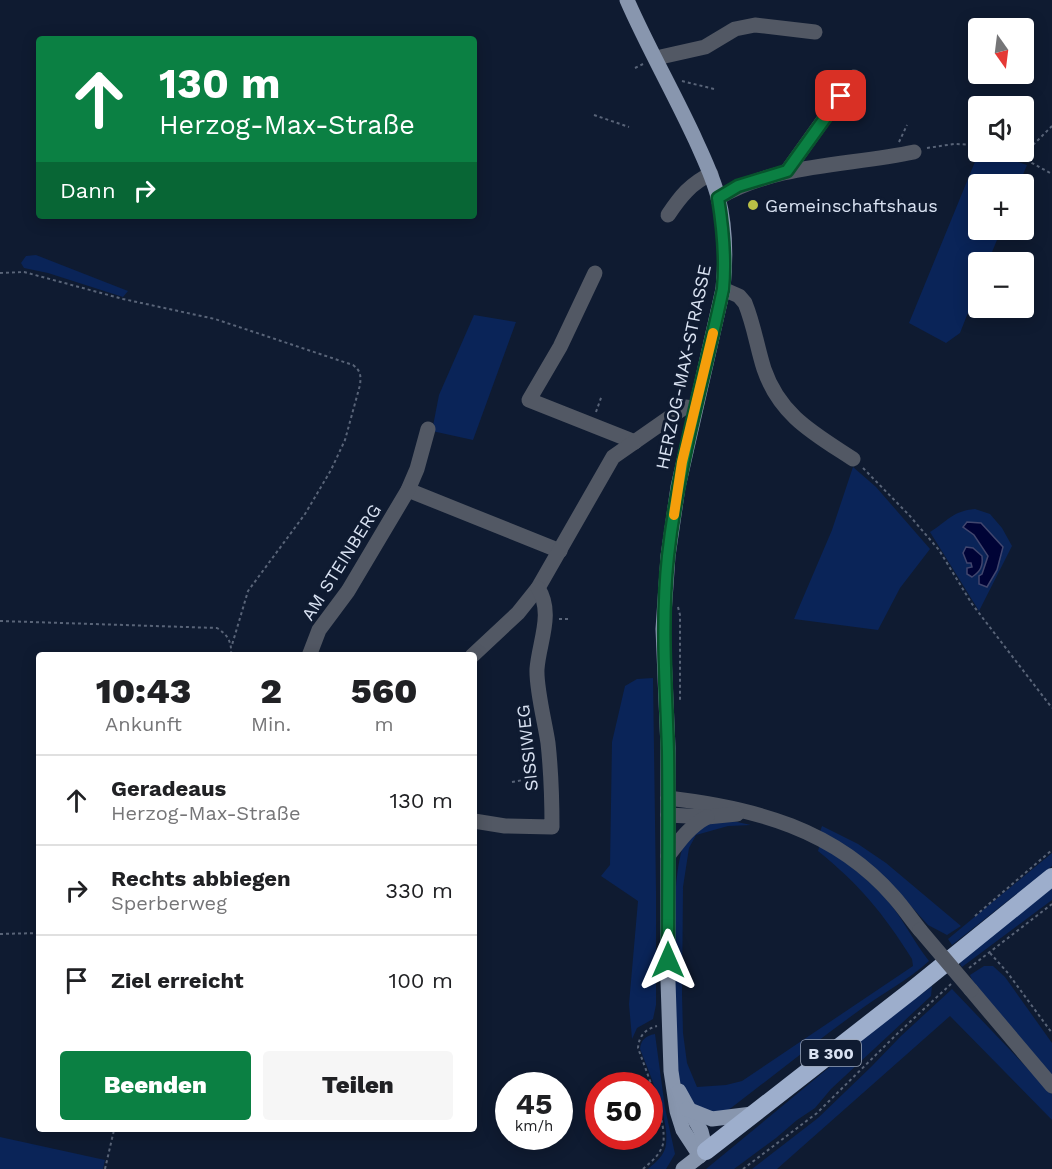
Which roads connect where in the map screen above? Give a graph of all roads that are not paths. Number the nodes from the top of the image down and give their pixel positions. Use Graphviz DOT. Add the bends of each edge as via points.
graph roads {
  1 [pos="627,0"];
  2 [pos="815,32"];
  3 [pos="656,58"];
  4 [pos="854,77"];
  5 [pos="914,152"];
  6 [pos="787,171"];
  7 [pos="711,174"];
  8 [pos="718,198"];
  9 [pos="668,215"];
  10 [pos="595,273"];
  11 [pos="723,289"];
  12 [pos="695,408"];
  13 [pos="428,429"];
  14 [pos="634,442"];
  15 [pos="853,459"];
  16 [pos="408,490"];
  17 [pos="560,551"];
  18 [pos="538,588"];
  19 [pos="311,652"];
  20 [pos="476,652"];
  21 [pos="668,798"];
  22 [pos="755,813"];
  23 [pos="668,815"];
  24 [pos="707,817"];
  25 [pos="477,821"];
  26 [pos="668,856"];
  27 [pos="1052,877"];
  28 [pos="671,1071"];
  29 [pos="1052,1086"];
  30 [pos="687,1109"];
  31 [pos="752,1114"];
  32 [pos="703,1153"];
  33 [pos="683,1169"];
  1 -- 3 [label="main road, HERZOG-MAX-STRASSE"];
  2 -- 3 [label="street" via="745,26 705,47"];
  3 -- 7 [label="main road, HERZOG-MAX-STRASSE"];
  4 -- 6 [label="street"];
  5 -- 6 [label="street"];
  6 -- 8 [label="street" via="738,186"];
  7 -- 8 [label="main road, HERZOG-MAX-STRASSE"];
  7 -- 9 [label="street" via="685,191"];
  8 -- 11 [label="main road, HERZOG-MAX-STRASSE" via="724,234"];
  10 -- 14 [label="street" via="560,347 529,400"];
  11 -- 12 [label="main road, HERZOG-MAX-STRASSE"];
  11 -- 15 [label="street" via="745,303 765,370 795,420"];
  12 -- 14 [label="street" via="686,407"];
  12 -- 21 [label="main road, HERZOG-MAX-STRASSE" via="678,487 665,590"];
  13 -- 16 [label="street, AM STEINBERG"];
  14 -- 17 [label="street" via="613,458"];
  16 -- 17 [label="street"];
  16 -- 19 [label="street, AM STEINBERG" via="348,591 319,630"];
  17 -- 18 [label="street"];
  18 -- 20 [label="street"];
  18 -- 25 [label="street, SISSIWEG" via="547,610 537,673 551,776 552,827"];
  21 -- 22 [label="street"];
  21 -- 23 [label="main road, HERZOG-MAX-STRASSE"];
  22 -- 24 [label="street"];
  22 -- 29 [label="street, bridge" via="796,826 869,872"];
  23 -- 24 [label="street"];
  23 -- 26 [label="main road, HERZOG-MAX-STRASSE"];
  24 -- 26 [label="street" via="685,833"];
  26 -- 28 [label="main road, HERZOG-MAX-STRASSE"];
  27 -- 31 [label="highway, B 300"];
  28 -- 30 [label="main road"];
  28 -- 32 [label="main road, HERZOG-MAX-STRASSE" via="682,1130"];
  30 -- 31 [label="main road" via="712,1119"];
  30 -- 32 [label="main road" via="701,1131"];
  31 -- 32 [label="highway, B 300"];
  32 -- 33 [label="main road, B 300"];
}
